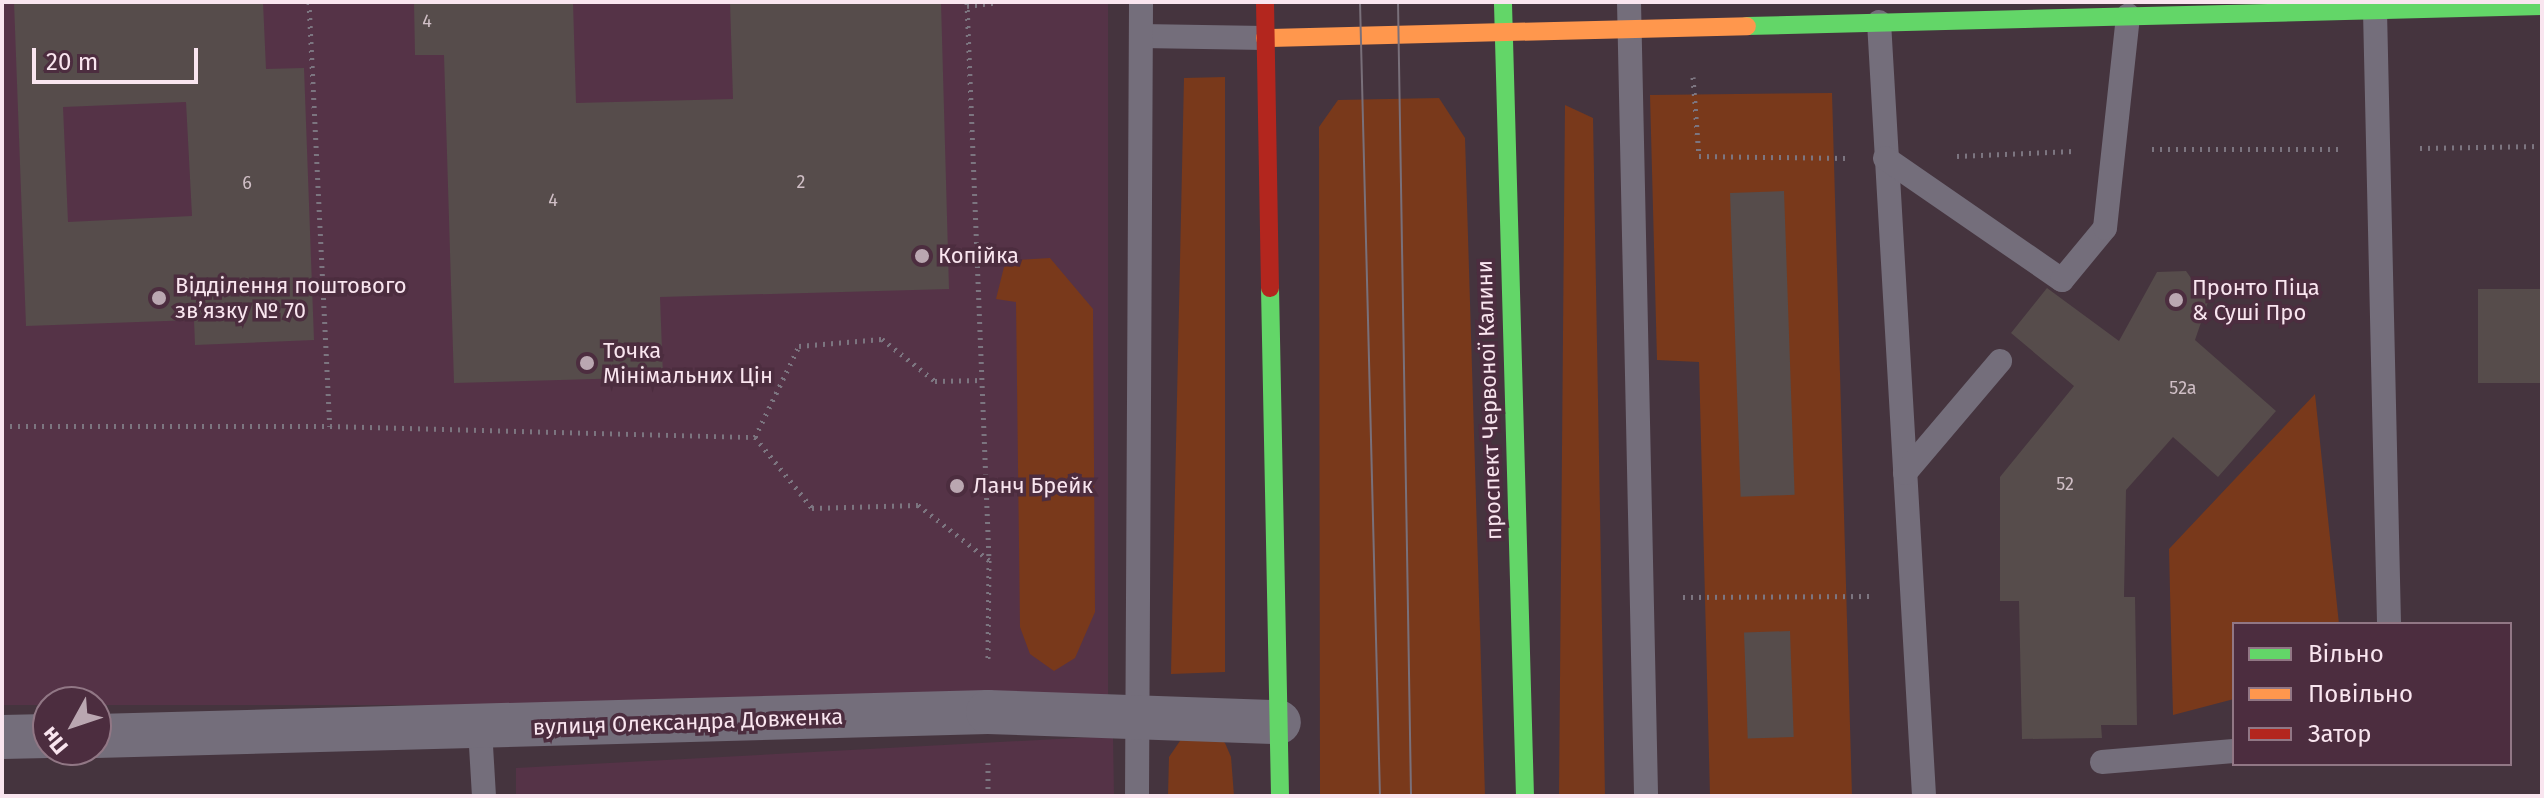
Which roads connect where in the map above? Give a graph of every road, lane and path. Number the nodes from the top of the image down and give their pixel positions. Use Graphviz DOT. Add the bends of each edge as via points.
graph roads {
  1 [pos="309,2"];
  2 [pos="998,2"];
  3 [pos="1141,2"];
  4 [pos="1265,2"];
  5 [pos="1503,2"];
  6 [pos="1629,2"];
  7 [pos="967,4"];
  8 [pos="2498,5"];
  9 [pos="2542,6"];
  10 [pos="2375,11"];
  11 [pos="2128,15"];
  12 [pos="1879,22"];
  13 [pos="1629,30"];
  14 [pos="1503,31"];
  15 [pos="1141,36"];
  16 [pos="1265,38"];
  17 [pos="1692,68"];
  18 [pos="2542,146"];
  19 [pos="2420,148"];
  20 [pos="1854,158"];
  21 [pos="1885,158"];
  22 [pos="2000,361"];
  23 [pos="982,380"];
  24 [pos="2,426"];
  25 [pos="330,426"];
  26 [pos="755,437"];
  27 [pos="1905,473"];
  28 [pos="989,560"];
  29 [pos="1912,596"];
  30 [pos="1642,598"];
  31 [pos="2389,622"];
  32 [pos="988,712"];
  33 [pos="1138,717"];
  34 [pos="1279,722"];
  35 [pos="480,729"];
  36 [pos="32,736"];
  37 [pos="112,736"];
  38 [pos="2,737"];
  39 [pos="2232,751"];
  40 [pos="2102,762"];
  41 [pos="484,796"];
  42 [pos="1137,796"];
  43 [pos="1280,796"];
  44 [pos="1525,796"];
  45 [pos="1646,796"];
  46 [pos="1924,796"];
  1 -- 25 [label="path"];
  2 -- 7 [label="path"];
  3 -- 15 [label="lane"];
  4 -- 16 [label="main road"];
  5 -- 14 [label="main road, проспект Червоної Калини"];
  6 -- 13 [label="lane"];
  7 -- 23 [label="path"];
  8 -- 9 [label="main road"];
  8 -- 10 [label="main road"];
  10 -- 11 [label="main road"];
  10 -- 31 [label="lane"];
  11 -- 12 [label="main road"];
  11 -- 21 [label="lane" via="2105,228 2062,280"];
  12 -- 13 [label="main road"];
  12 -- 21 [label="lane"];
  13 -- 14 [label="main road"];
  13 -- 30 [label="lane"];
  14 -- 16 [label="main road"];
  14 -- 44 [label="main road, проспект Червоної Калини"];
  15 -- 16 [label="lane"];
  15 -- 33 [label="lane"];
  16 -- 34 [label="main road"];
  17 -- 20 [label="path" via="1699,156"];
  18 -- 19 [label="path"];
  21 -- 27 [label="lane"];
  22 -- 27 [label="lane"];
  23 -- 26 [label="path" via="935,381 882,339 799,346"];
  23 -- 28 [label="path"];
  24 -- 25 [label="path"];
  25 -- 26 [label="path"];
  26 -- 28 [label="path" via="812,508 918,505"];
  27 -- 29 [label="lane"];
  28 -- 32 [label="path"];
  29 -- 30 [label="path"];
  29 -- 46 [label="lane"];
  30 -- 45 [label="lane"];
  32 -- 33 [label="street, вулиця Олександра Довженка"];
  32 -- 35 [label="street, вулиця Олександра Довженка"];
  33 -- 34 [label="street, вулиця Олександра Довженка"];
  33 -- 42 [label="lane"];
  34 -- 43 [label="main road"];
  35 -- 37 [label="street, вулиця Олександра Довженка"];
  35 -- 41 [label="lane"];
  36 -- 38 [label="street"];
  39 -- 40 [label="lane"];
}
